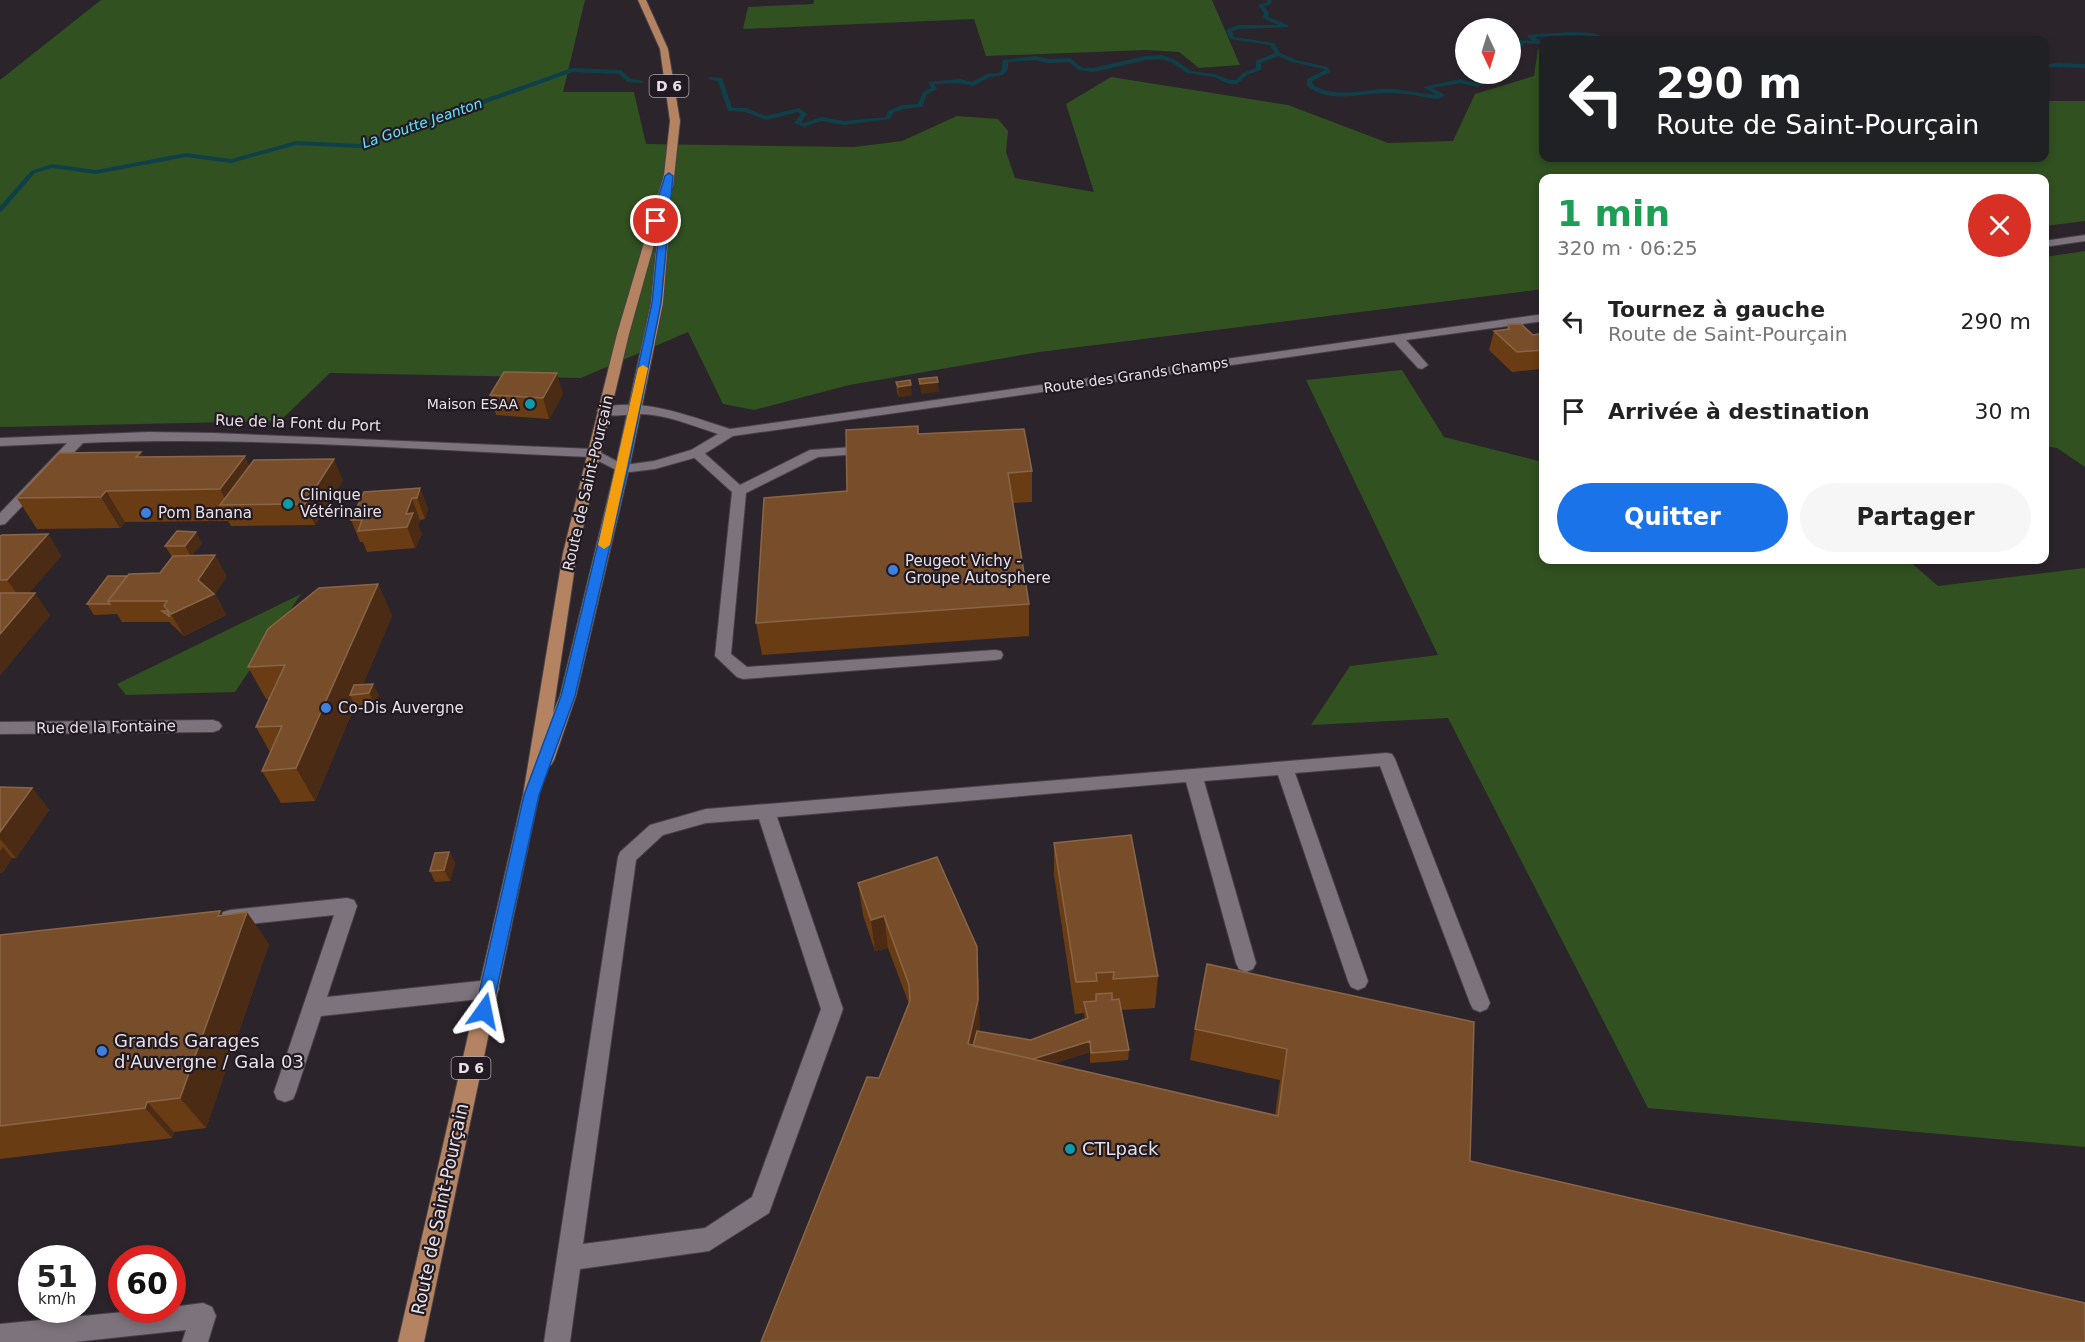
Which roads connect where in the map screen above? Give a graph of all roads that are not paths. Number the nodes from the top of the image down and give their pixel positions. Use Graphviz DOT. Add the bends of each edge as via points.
graph roads {
  1 [pos="642,0"];
  2 [pos="669,176"];
  3 [pos="2085,238"];
  4 [pos="2049,243"];
  5 [pos="1539,318"];
  6 [pos="1397,338"];
  7 [pos="1422,365"];
  8 [pos="634,410"];
  9 [pos="604,411"];
  10 [pos="729,433"];
  11 [pos="78,440"];
  12 [pos="0,442"];
  13 [pos="885,449"];
  14 [pos="594,453"];
  15 [pos="696,453"];
  16 [pos="622,469"];
  17 [pos="739,491"];
  18 [pos="0,521"];
  19 [pos="995,655"];
  20 [pos="213,726"];
  21 [pos="0,728"];
  22 [pos="1284,767"];
  23 [pos="1193,775"];
  24 [pos="532,795"];
  25 [pos="766,811"];
  26 [pos="208,920"];
  27 [pos="1246,963"];
  28 [pos="1358,981"];
  29 [pos="489,989"];
  30 [pos="1480,1004"];
  31 [pos="312,1008"];
  32 [pos="285,1092"];
  33 [pos="569,1258"];
  34 [pos="0,1337"];
  35 [pos="195,1342"];
  36 [pos="411,1342"];
  37 [pos="557,1342"];
  1 -- 2 [label="main road, Route de Saint-Pourçain / D 6" via="660,39 675,121"];
  2 -- 8 [label="main road, Route de Saint-Pourçain / D 6" via="657,303"];
  2 -- 9 [label="main road, Route de Saint-Pourçain / D 6" via="622,334"];
  3 -- 4 [label="street"];
  5 -- 6 [label="street, Route des Grands Champs"];
  6 -- 7 [label="street"];
  6 -- 10 [label="street, Route des Grands Champs"];
  8 -- 9 [label="street, Route des Grands Champs"];
  8 -- 10 [label="street, Route des Grands Champs" via="669,414"];
  8 -- 16 [label="main road, Route de Saint-Pourçain / D 6"];
  9 -- 14 [label="main road, Route de Saint-Pourçain / D 6"];
  10 -- 15 [label="street, Route des Grands Champs"];
  11 -- 12 [label="street, Rue de la Font du Port"];
  11 -- 14 [label="street, Rue de la Font du Port" via="213,437"];
  11 -- 18 [label="street"];
  13 -- 17 [label="street" via="815,453"];
  14 -- 16 [label="street"];
  14 -- 24 [label="main road, Route de Saint-Pourçain / D 6" via="570,553"];
  15 -- 16 [label="street, Route des Grands Champs" via="655,465"];
  15 -- 17 [label="street"];
  16 -- 24 [label="main road, Route de Saint-Pourçain / D 6" via="568,696"];
  17 -- 19 [label="street" via="723,656 743,673"];
  20 -- 21 [label="street, Rue de la Fontaine"];
  22 -- 23 [label="street"];
  22 -- 28 [label="street"];
  22 -- 30 [label="street" via="1386,759"];
  23 -- 25 [label="street"];
  23 -- 27 [label="street"];
  24 -- 29 [label="main road, Route de Saint-Pourçain / D 6"];
  25 -- 33 [label="street" via="706,816 657,830 627,857"];
  25 -- 33 [label="street" via="832,1010 761,1205 709,1239"];
  26 -- 31 [label="street" via="347,906"];
  29 -- 31 [label="street"];
  29 -- 36 [label="main road, Route de Saint-Pourçain / D 6"];
  31 -- 32 [label="street"];
  33 -- 37 [label="street"];
  34 -- 35 [label="street" via="203,1316"];
}
